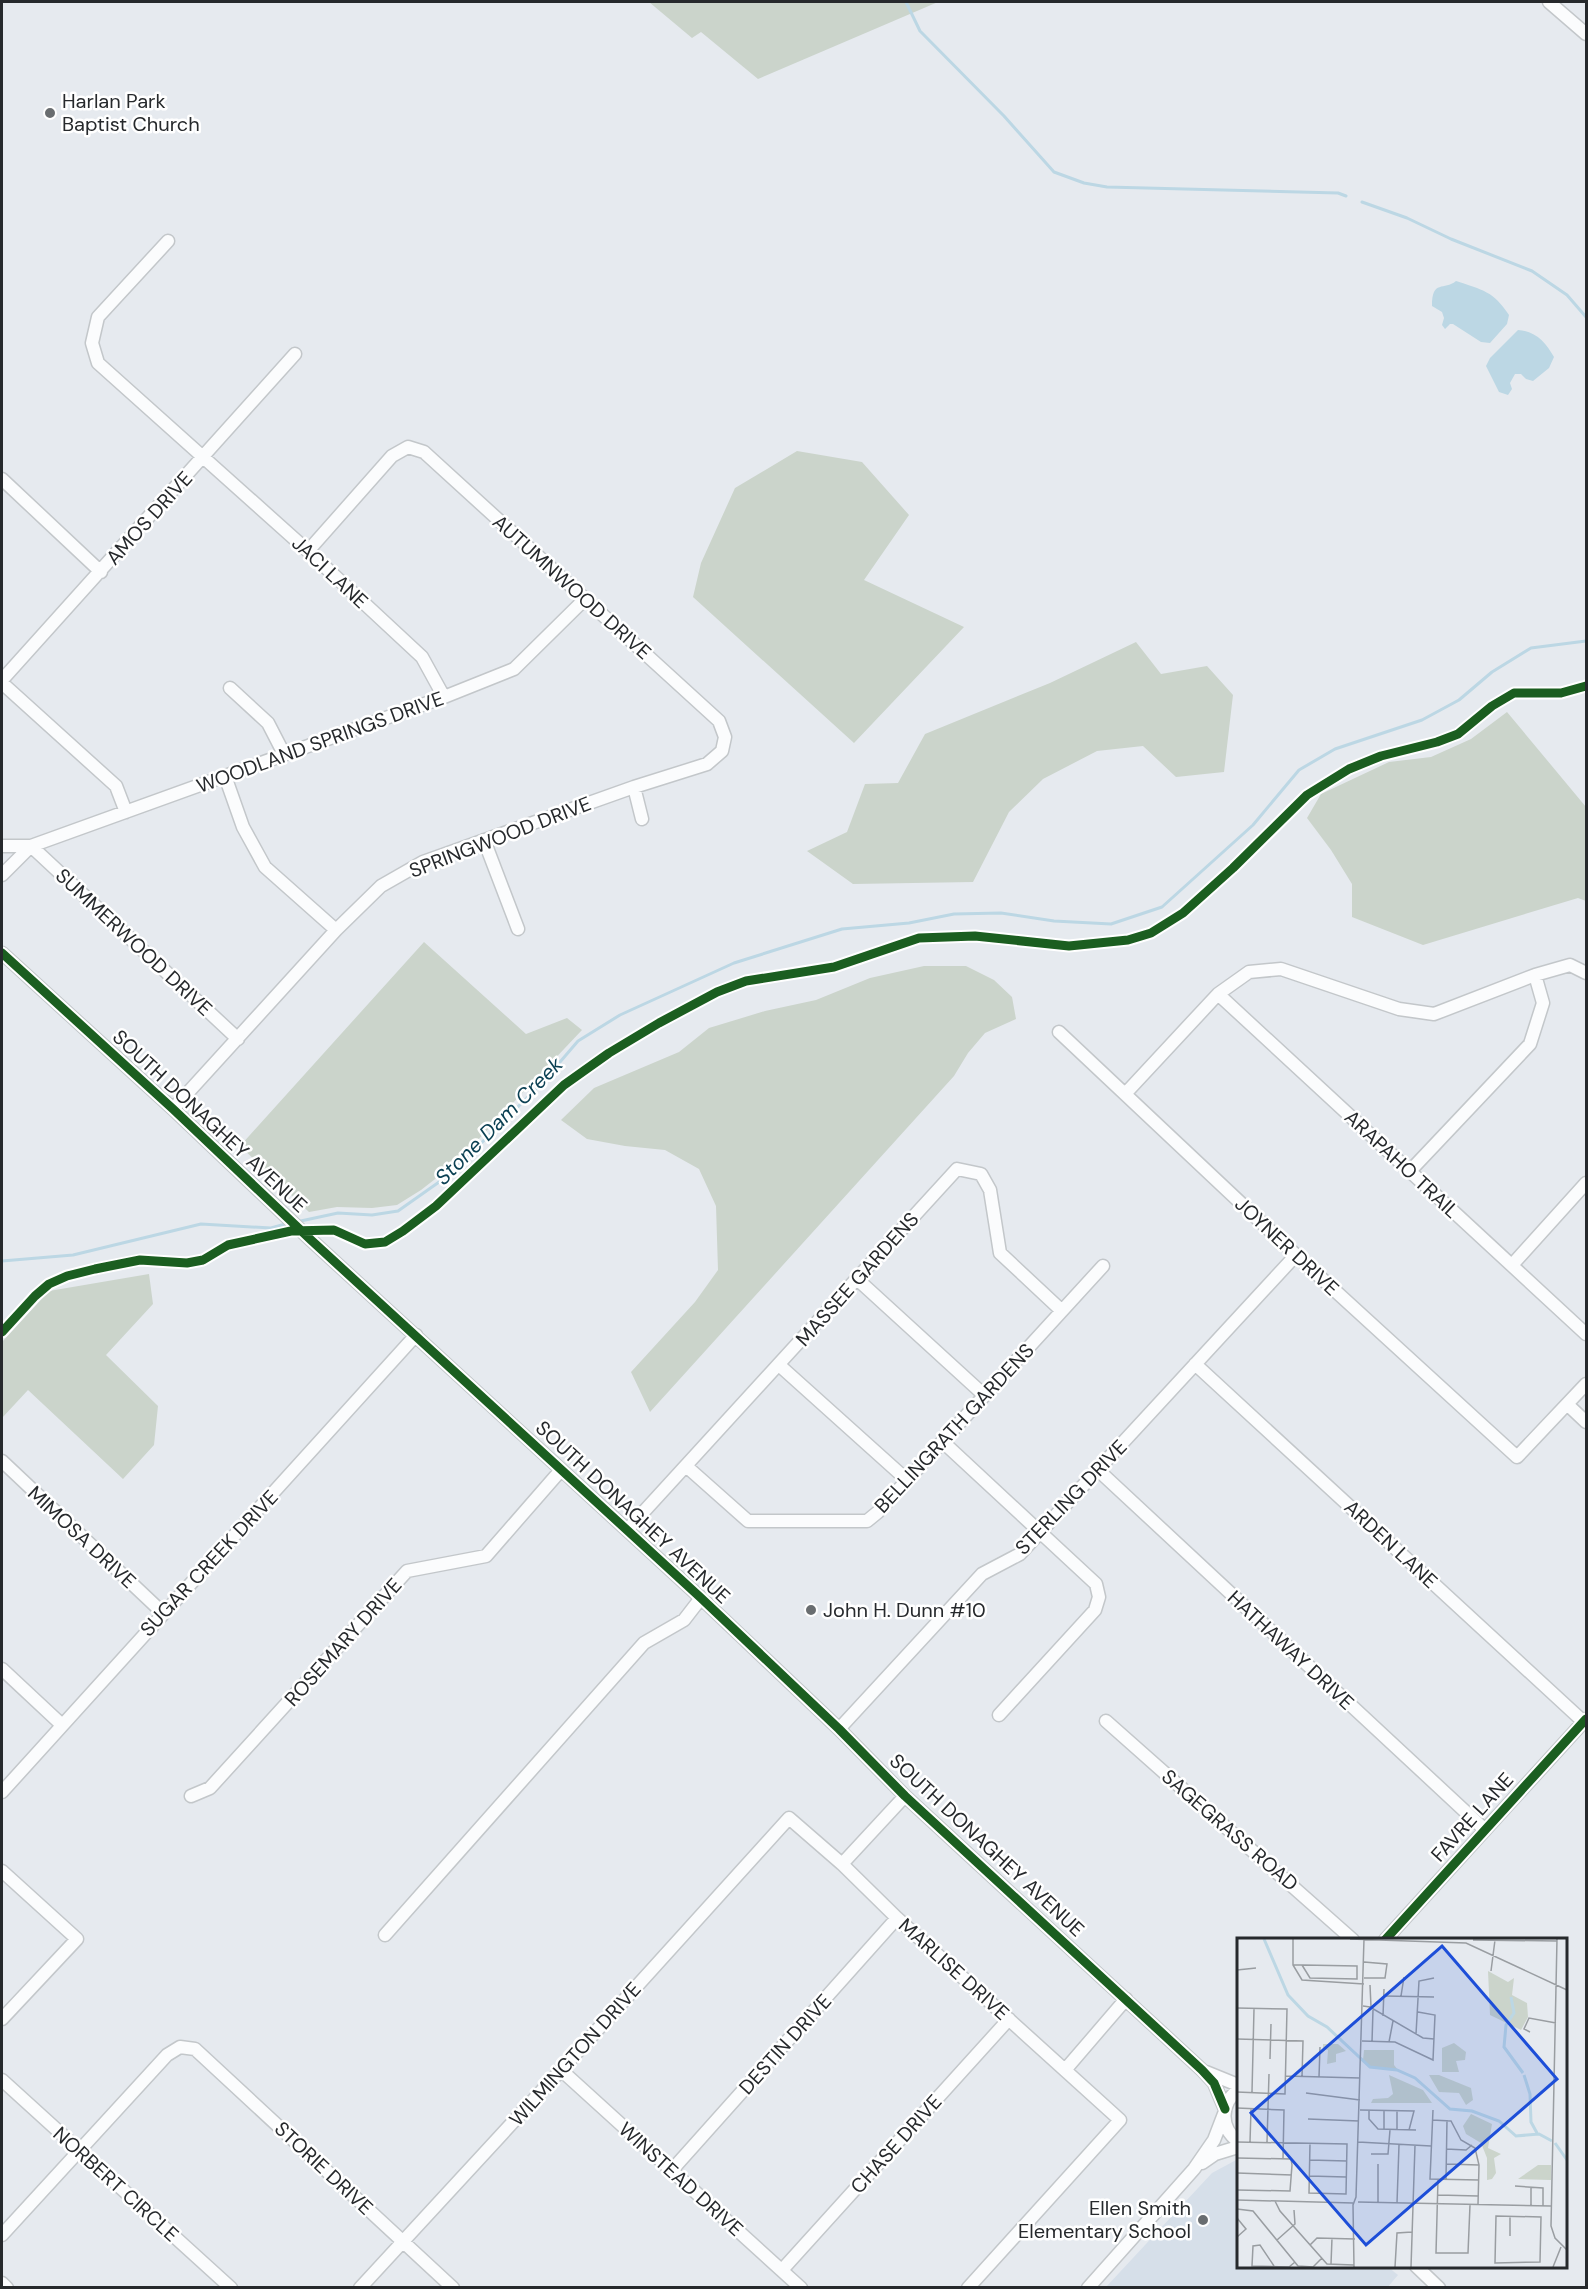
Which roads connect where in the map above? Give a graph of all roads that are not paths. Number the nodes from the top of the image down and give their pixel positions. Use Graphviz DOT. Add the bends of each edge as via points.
graph roads {
  1 [pos="1549,2"];
  2 [pos="1587,34"];
  3 [pos="168,241"];
  4 [pos="296,354"];
  5 [pos="202,458"];
  6 [pos="2,479"];
  7 [pos="308,551"];
  8 [pos="101,572"];
  9 [pos="585,599"];
  10 [pos="2,681"];
  11 [pos="230,688"];
  12 [pos="444,697"];
  13 [pos="726,737"];
  14 [pos="284,754"];
  15 [pos="225,776"];
  16 [pos="634,787"];
  17 [pos="126,812"];
  18 [pos="642,819"];
  19 [pos="484,840"];
  20 [pos="2,846"];
  21 [pos="31,846"];
  22 [pos="2,875"];
  23 [pos="518,929"];
  24 [pos="336,930"];
  25 [pos="2,953"];
  26 [pos="1587,973"];
  27 [pos="1534,975"];
  28 [pos="1218,994"];
  29 [pos="1059,1032"];
  30 [pos="238,1039"];
  31 [pos="1125,1094"];
  32 [pos="174,1109"];
  33 [pos="1410,1171"];
  34 [pos="1587,1183"];
  35 [pos="1296,1256"];
  36 [pos="1512,1265"];
  37 [pos="1103,1266"];
  38 [pos="857,1279"];
  39 [pos="1062,1311"];
  40 [pos="1587,1334"];
  41 [pos="416,1335"];
  42 [pos="1196,1364"];
  43 [pos="779,1365"];
  44 [pos="1587,1384"];
  45 [pos="984,1395"];
  46 [pos="1568,1405"];
  47 [pos="1587,1422"];
  48 [pos="943,1442"];
  49 [pos="2,1461"];
  50 [pos="686,1466"];
  51 [pos="561,1470"];
  52 [pos="1098,1470"];
  53 [pos="907,1480"];
  54 [pos="627,1530"];
  55 [pos="1040,1532"];
  56 [pos="701,1598"];
  57 [pos="163,1612"];
  58 [pos="2,1669"];
  59 [pos="999,1715"];
  60 [pos="1106,1721"];
  61 [pos="1586,1722"];
  62 [pos="62,1725"];
  63 [pos="839,1728"];
  64 [pos="2,1792"];
  65 [pos="191,1796"];
  66 [pos="905,1796"];
  67 [pos="789,1818"];
  68 [pos="1484,1829"];
  69 [pos="842,1864"];
  70 [pos="2,1871"];
  71 [pos="897,1918"];
  72 [pos="385,1935"];
  73 [pos="1351,1938"];
  74 [pos="1387,1938"];
  75 [pos="1126,1999"];
  76 [pos="2,2019"];
  77 [pos="1009,2019"];
  78 [pos="561,2070"];
  79 [pos="1065,2070"];
  80 [pos="1202,2070"];
  81 [pos="2,2080"];
  82 [pos="1237,2084"];
  83 [pos="1237,2092"];
  84 [pos="1224,2111"];
  85 [pos="1237,2139"];
  86 [pos="1237,2148"];
  87 [pos="80,2151"];
  88 [pos="1194,2169"];
  89 [pos="672,2170"];
  90 [pos="2,2235"];
  91 [pos="403,2241"];
  92 [pos="1418,2268"];
  93 [pos="782,2270"];
  94 [pos="2,2283"];
  95 [pos="7,2288"];
  96 [pos="231,2288"];
  97 [pos="360,2288"];
  98 [pos="453,2288"];
  99 [pos="801,2288"];
  100 [pos="968,2288"];
  101 [pos="1088,2288"];
  102 [pos="1438,2288"];
  1 -- 2 [label="street"];
  3 -- 5 [label="street, JACI LANE" via="98,317 92,343 98,363"];
  4 -- 5 [label="street, AMOS DRIVE"];
  5 -- 7 [label="street, JACI LANE"];
  5 -- 8 [label="street, AMOS DRIVE"];
  6 -- 8 [label="street"];
  7 -- 9 [label="street, AUTUMNWOOD DRIVE" via="392,456 408,447 424,452"];
  7 -- 12 [label="street, JACI LANE" via="422,657"];
  8 -- 10 [label="street, AMOS DRIVE"];
  9 -- 12 [label="street, WOODLAND SPRINGS DRIVE" via="514,669"];
  9 -- 13 [label="street, AUTUMNWOOD DRIVE" via="719,721"];
  10 -- 17 [label="street" via="116,786"];
  11 -- 14 [label="street" via="268,723"];
  12 -- 14 [label="street, WOODLAND SPRINGS DRIVE"];
  13 -- 16 [label="street, SPRINGWOOD DRIVE" via="722,751 707,764"];
  14 -- 15 [label="street, WOODLAND SPRINGS DRIVE"];
  15 -- 17 [label="street, WOODLAND SPRINGS DRIVE"];
  15 -- 24 [label="street" via="243,827 265,867"];
  16 -- 18 [label="street"];
  16 -- 19 [label="street, SPRINGWOOD DRIVE"];
  17 -- 21 [label="street, WOODLAND SPRINGS DRIVE"];
  19 -- 23 [label="street"];
  19 -- 24 [label="street, SPRINGWOOD DRIVE" via="423,862 381,886"];
  20 -- 21 [label="street, WOODLAND SPRINGS DRIVE"];
  21 -- 22 [label="street, WOODLAND SPRINGS DRIVE"];
  21 -- 30 [label="street, SUMMERWOOD DRIVE"];
  24 -- 30 [label="street, SPRINGWOOD DRIVE"];
  25 -- 32 [label="street, SOUTH DONAGHEY AVENUE"];
  26 -- 27 [label="street" via="1570,965"];
  27 -- 28 [label="street" via="1434,1014 1400,1009 1281,969 1249,972"];
  27 -- 33 [label="street" via="1544,1003 1530,1044"];
  28 -- 31 [label="street"];
  28 -- 33 [label="street, ARAPAHO TRAIL"];
  29 -- 31 [label="street, JOYNER DRIVE"];
  30 -- 32 [label="street, SPRINGWOOD DRIVE"];
  31 -- 35 [label="street, JOYNER DRIVE"];
  32 -- 41 [label="street, SOUTH DONAGHEY AVENUE"];
  33 -- 36 [label="street, ARAPAHO TRAIL"];
  34 -- 36 [label="street"];
  35 -- 42 [label="street, STERLING DRIVE"];
  35 -- 46 [label="street, JOYNER DRIVE" via="1517,1457"];
  36 -- 40 [label="street, ARAPAHO TRAIL"];
  37 -- 39 [label="street, BELLINGRATH GARDENS"];
  38 -- 39 [label="street, MASSEE GARDENS" via="957,1169 981,1174 990,1190 1000,1253"];
  38 -- 43 [label="street, MASSEE GARDENS"];
  38 -- 45 [label="street"];
  39 -- 45 [label="street, BELLINGRATH GARDENS"];
  41 -- 51 [label="street, SOUTH DONAGHEY AVENUE"];
  41 -- 57 [label="street, SUGAR CREEK DRIVE"];
  42 -- 52 [label="street, STERLING DRIVE"];
  42 -- 61 [label="street, ARDEN LANE"];
  43 -- 50 [label="street, MASSEE GARDENS"];
  43 -- 53 [label="street"];
  44 -- 46 [label="street"];
  45 -- 48 [label="street, BELLINGRATH GARDENS"];
  46 -- 47 [label="street"];
  48 -- 53 [label="street, BELLINGRATH GARDENS"];
  48 -- 55 [label="street"];
  49 -- 57 [label="street, MIMOSA DRIVE"];
  50 -- 53 [label="street, BELLINGRATH GARDENS" via="748,1521 867,1521"];
  50 -- 54 [label="street, MASSEE GARDENS"];
  51 -- 54 [label="street, SOUTH DONAGHEY AVENUE"];
  51 -- 65 [label="street, ROSEMARY DRIVE" via="486,1556 407,1571 210,1788"];
  52 -- 55 [label="street, STERLING DRIVE"];
  52 -- 68 [label="street, HATHAWAY DRIVE"];
  54 -- 56 [label="street, SOUTH DONAGHEY AVENUE"];
  55 -- 59 [label="street" via="1096,1584 1099,1597 1095,1610"];
  55 -- 63 [label="street, STERLING DRIVE" via="1020,1554 982,1574"];
  56 -- 63 [label="street, SOUTH DONAGHEY AVENUE"];
  56 -- 72 [label="street" via="684,1620 644,1643"];
  57 -- 62 [label="street, SUGAR CREEK DRIVE"];
  58 -- 62 [label="street"];
  60 -- 73 [label="street, SAGEGRASS ROAD"];
  61 -- 68 [label="street, FAVRE LANE"];
  62 -- 64 [label="street, SUGAR CREEK DRIVE"];
  63 -- 66 [label="street, SOUTH DONAGHEY AVENUE"];
  66 -- 69 [label="street"];
  66 -- 75 [label="street, SOUTH DONAGHEY AVENUE"];
  67 -- 69 [label="street, MARLISE DRIVE"];
  67 -- 78 [label="street, WILMINGTON DRIVE"];
  68 -- 74 [label="street, FAVRE LANE"];
  69 -- 71 [label="street, MARLISE DRIVE"];
  70 -- 76 [label="street" via="77,1939"];
  71 -- 77 [label="street, MARLISE DRIVE"];
  71 -- 89 [label="street, DESTIN DRIVE"];
  75 -- 79 [label="street"];
  75 -- 80 [label="street, SOUTH DONAGHEY AVENUE"];
  77 -- 79 [label="street, MARLISE DRIVE"];
  77 -- 93 [label="street, CHASE DRIVE"];
  78 -- 89 [label="street, WINSTEAD DRIVE"];
  78 -- 91 [label="street, WILMINGTON DRIVE"];
  79 -- 100 [label="street, MARLISE DRIVE" via="1120,2120"];
  80 -- 82 [label="street, SOUTH DONAGHEY AVENUE"];
  80 -- 84 [label="street, SOUTH DONAGHEY AVENUE" via="1214,2083"];
  81 -- 87 [label="street, NORBERT CIRCLE"];
  83 -- 84 [label="street"];
  84 -- 85 [label="street, SOUTH DONAGHEY AVENUE" via="1228,2130"];
  84 -- 88 [label="street" via="1214,2140"];
  86 -- 88 [label="street" via="1215,2154"];
  87 -- 90 [label="street"];
  87 -- 91 [label="street, STORIE DRIVE" via="167,2055 180,2047 195,2049"];
  87 -- 96 [label="street, NORBERT CIRCLE"];
  88 -- 101 [label="street"];
  89 -- 93 [label="street, WINSTEAD DRIVE"];
  91 -- 97 [label="street, WILMINGTON DRIVE"];
  91 -- 98 [label="street, STORIE DRIVE"];
  92 -- 102 [label="street"];
  93 -- 99 [label="street, WINSTEAD DRIVE"];
  94 -- 95 [label="street"];
}
